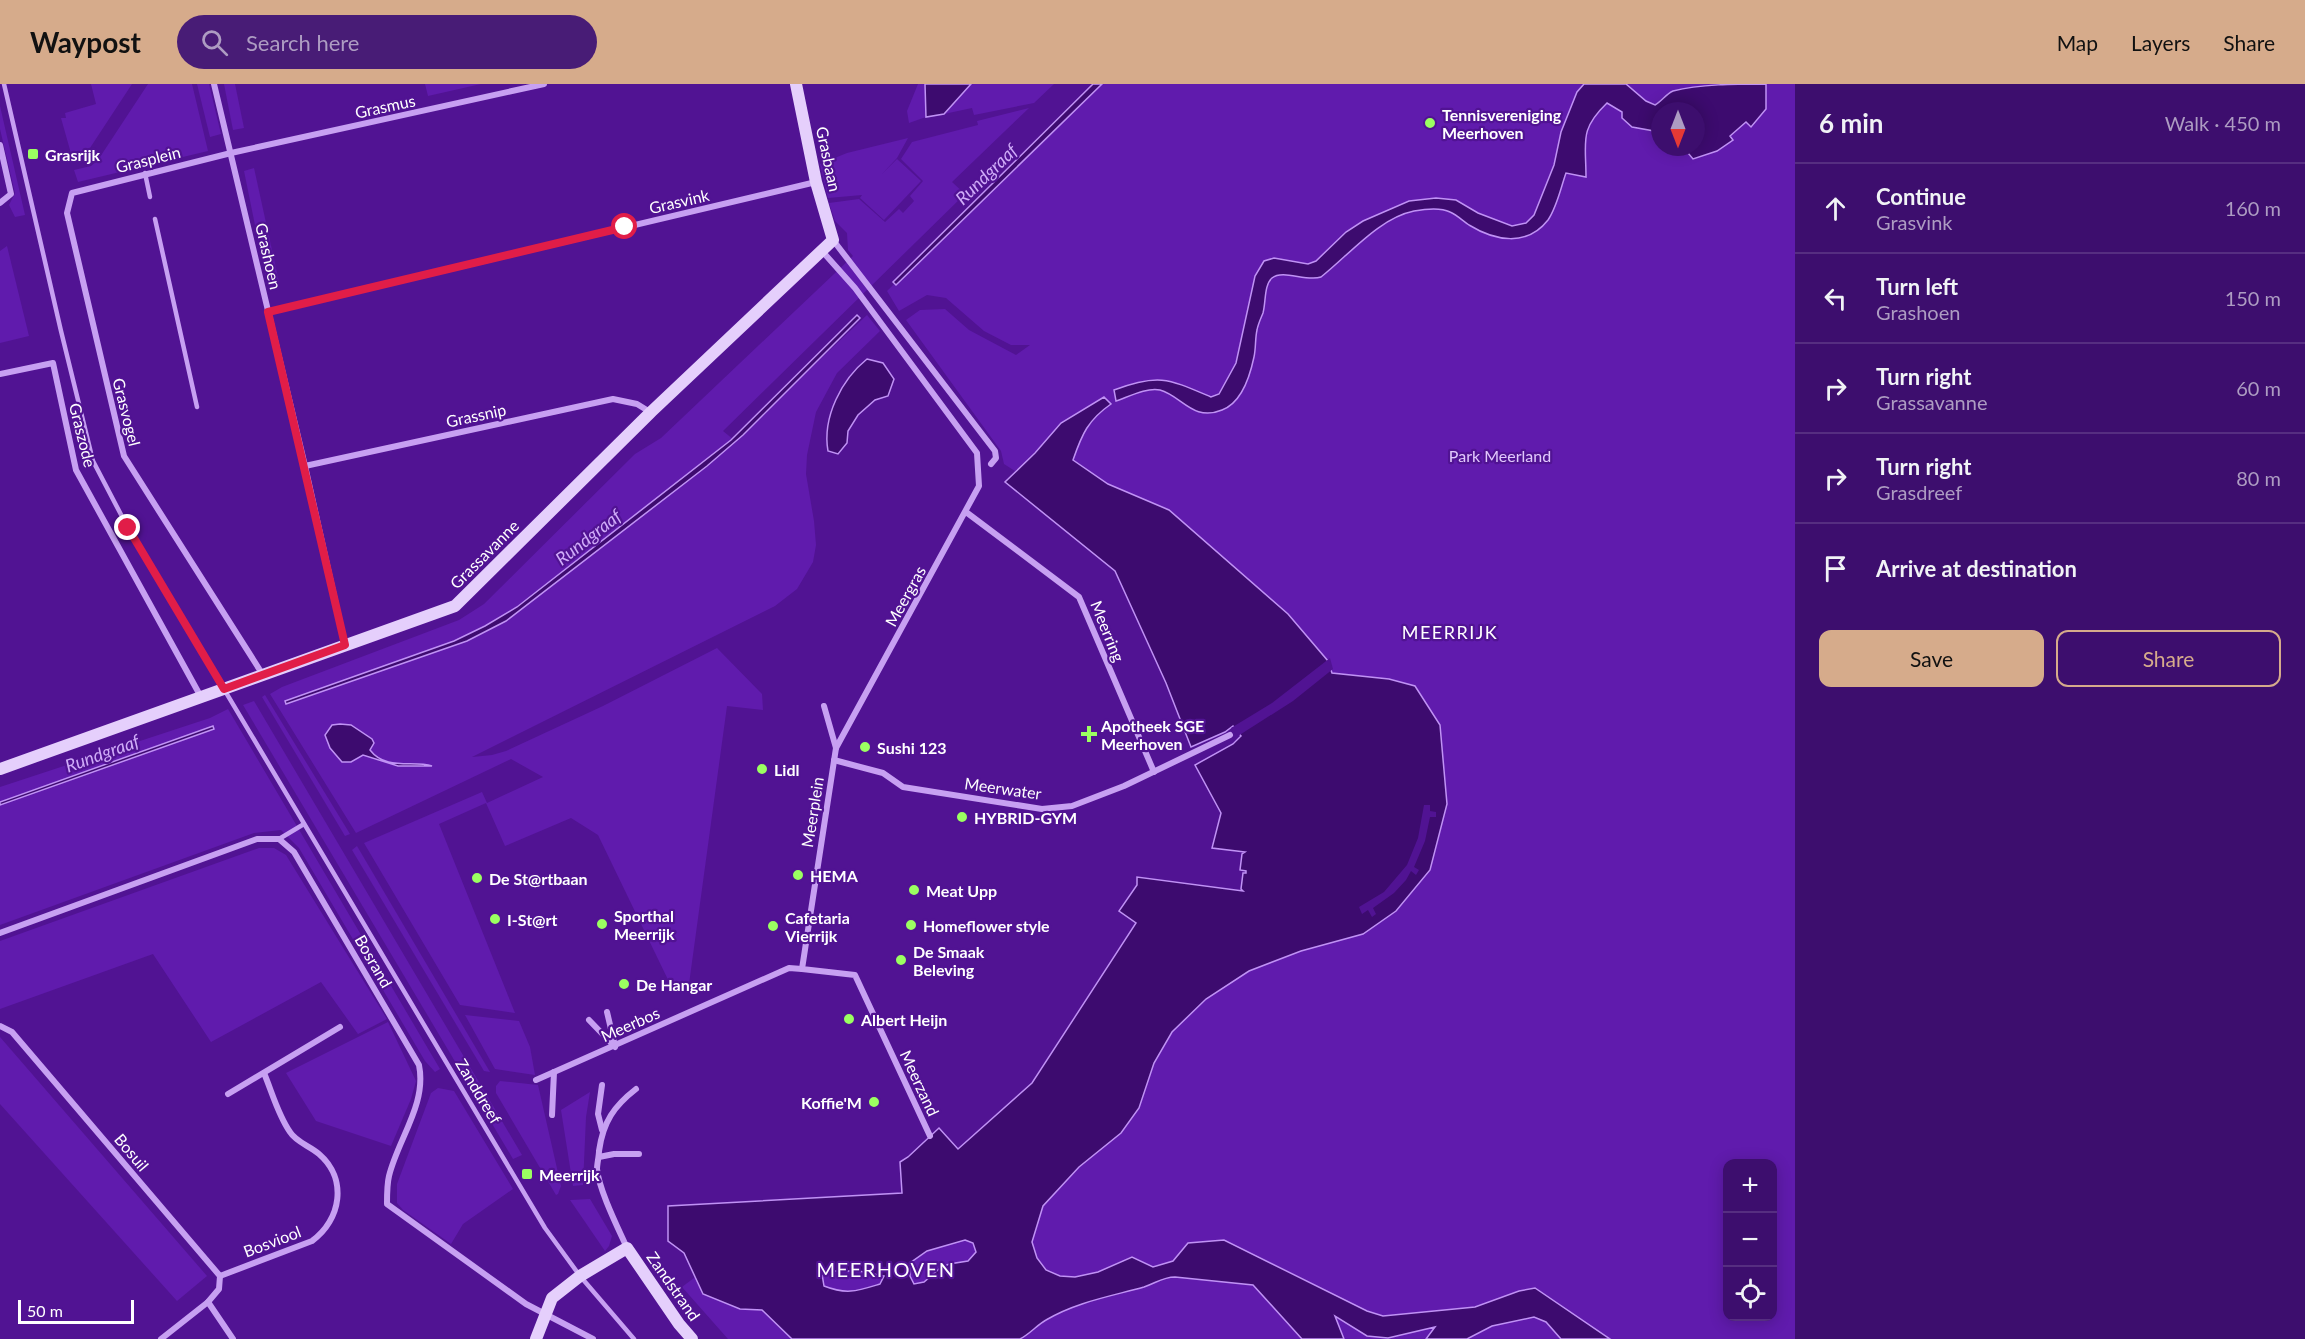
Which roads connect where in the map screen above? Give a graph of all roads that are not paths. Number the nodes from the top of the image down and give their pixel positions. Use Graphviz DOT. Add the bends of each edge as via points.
graph roads {
  1 [pos="4,84"];
  2 [pos="214,84"];
  3 [pos="544,84"];
  4 [pos="795,84"];
  5 [pos="0,145"];
  6 [pos="231,153"];
  7 [pos="145,173"];
  8 [pos="816,182"];
  9 [pos="72,193"];
  10 [pos="150,197"];
  11 [pos="0,202"];
  12 [pos="156,219"];
  13 [pos="833,240"];
  14 [pos="822,251"];
  15 [pos="268,312"];
  16 [pos="0,374"];
  17 [pos="197,407"];
  18 [pos="651,412"];
  19 [pos="991,464"];
  20 [pos="305,466"];
  21 [pos="966,512"];
  22 [pos="345,645"];
  23 [pos="263,675"];
  24 [pos="224,689"];
  25 [pos="201,699"];
  26 [pos="824,706"];
  27 [pos="1230,735"];
  28 [pos="837,748"];
  29 [pos="834,760"];
  30 [pos="0,769"];
  31 [pos="1154,772"];
  32 [pos="304,824"];
  33 [pos="279,839"];
  34 [pos="0,933"];
  35 [pos="801,969"];
  36 [pos="607,1012"];
  37 [pos="589,1020"];
  38 [pos="0,1026"];
  39 [pos="340,1028"];
  40 [pos="615,1047"];
  41 [pos="554,1072"];
  42 [pos="264,1073"];
  43 [pos="537,1080"];
  44 [pos="602,1085"];
  45 [pos="636,1089"];
  46 [pos="228,1094"];
  47 [pos="552,1115"];
  48 [pos="602,1131"];
  49 [pos="930,1136"];
  50 [pos="639,1154"];
  51 [pos="599,1157"];
  52 [pos="627,1248"];
  53 [pos="220,1276"];
  54 [pos="580,1276"];
  55 [pos="208,1302"];
  56 [pos="544,1315"];
  57 [pos="161,1339"];
  58 [pos="233,1339"];
  59 [pos="536,1339"];
  60 [pos="593,1339"];
  61 [pos="634,1339"];
  62 [pos="692,1339"];
  1 -- 24 [label="lane, Zanddreef" via="93,461 128,528"];
  2 -- 6 [label="street, Grashoen"];
  3 -- 6 [label="street, Grasmus"];
  4 -- 8 [label="street, Grasbaan"];
  5 -- 11 [label="street" via="11,194"];
  6 -- 7 [label="street, Grasplein"];
  6 -- 15 [label="street, Grashoen"];
  7 -- 9 [label="street, Grasplein"];
  7 -- 10 [label="lane"];
  8 -- 13 [label="street, Grasbaan"];
  8 -- 15 [label="street, Grasvink"];
  9 -- 23 [label="street, Grasvogel" via="68,213 124,456"];
  12 -- 17 [label="lane"];
  13 -- 14 [label="street, Grassavanne"];
  13 -- 19 [label="street" via="995,451 996,458"];
  14 -- 18 [label="street, Grassavanne"];
  14 -- 21 [label="street, Meergras" via="868,305 977,453 980,486"];
  15 -- 20 [label="street, Grashoen"];
  16 -- 25 [label="street, Graszode" via="53,363 76,470"];
  18 -- 20 [label="street, Grassnip" via="638,404 614,399"];
  18 -- 22 [label="street, Grassavanne" via="455,606"];
  20 -- 22 [label="street, Grashoen"];
  21 -- 28 [label="street, Meergras"];
  21 -- 31 [label="street, Meerring" via="1079,597"];
  22 -- 23 [label="street, Grassavanne"];
  23 -- 24 [label="street, Grassavanne"];
  24 -- 25 [label="street, Grassavanne"];
  24 -- 32 [label="lane, Zanddreef"];
  25 -- 30 [label="street, Grassavanne"];
  26 -- 28 [label="street"];
  27 -- 31 [label="street, Meerwater"];
  28 -- 29 [label="street, Meerplein"];
  29 -- 31 [label="street, Meerwater" via="883,773 903,787 1042,809 1072,806"];
  29 -- 35 [label="street, Meerplein"];
  32 -- 33 [label="lane"];
  32 -- 54 [label="lane, Zanddreef" via="545,1228"];
  33 -- 34 [label="street" via="257,839"];
  33 -- 56 [label="street, Bosrand" via="294,852 419,1065 420,1089 388,1177 387,1204"];
  35 -- 40 [label="street, Meerbos" via="789,968"];
  35 -- 49 [label="street, Meerzand" via="855,975"];
  36 -- 40 [label="street"];
  37 -- 40 [label="street"];
  38 -- 53 [label="street, Bosuil" via="12,1032"];
  39 -- 42 [label="street"];
  40 -- 41 [label="street, Meerbos"];
  41 -- 43 [label="street, Meerbos"];
  41 -- 47 [label="street"];
  42 -- 46 [label="street"];
  42 -- 53 [label="street, Bosviool" via="291,1134 328,1163 337,1183 335,1213 325,1232 312,1241"];
  44 -- 48 [label="street" via="598,1114"];
  45 -- 48 [label="street" via="624,1098"];
  48 -- 51 [label="street"];
  50 -- 51 [label="street"];
  51 -- 52 [label="street" via="597,1169"];
  52 -- 54 [label="street, Zandstrand"];
  52 -- 62 [label="street, Zandstrand"];
  53 -- 55 [label="street" via="219,1290"];
  54 -- 56 [label="street, Zandstrand" via="552,1298"];
  54 -- 61 [label="lane, Zanddreef"];
  55 -- 57 [label="street"];
  55 -- 58 [label="street"];
  56 -- 59 [label="street, Zandstrand"];
  56 -- 60 [label="street"];
}
